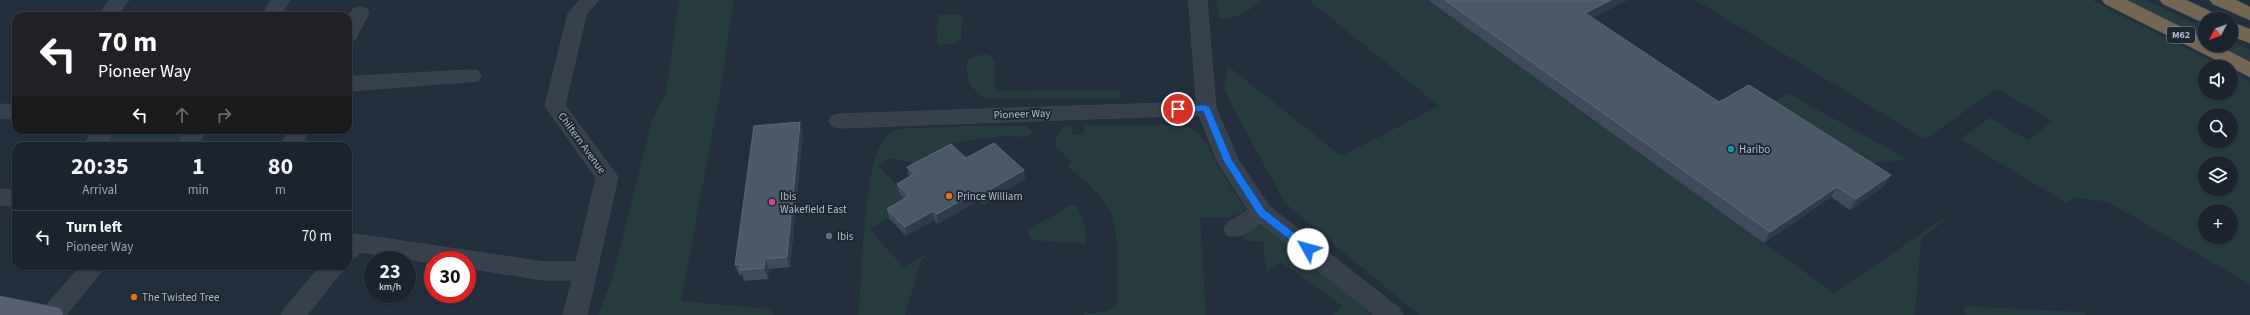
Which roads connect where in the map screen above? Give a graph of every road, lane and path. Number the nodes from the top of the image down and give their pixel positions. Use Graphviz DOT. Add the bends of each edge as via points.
graph roads {
  1 [pos="281,0"];
  2 [pos="590,0"];
  3 [pos="1198,0"];
  4 [pos="2112,0"];
  5 [pos="2170,0"];
  6 [pos="2220,0"];
  7 [pos="274,12"];
  8 [pos="360,13"];
  9 [pos="2198,13"];
  10 [pos="2250,14"];
  11 [pos="352,28"];
  12 [pos="2238,31"];
  13 [pos="2250,37"];
  14 [pos="2250,70"];
  15 [pos="471,76"];
  16 [pos="352,84"];
  17 [pos="1206,108"];
  18 [pos="0,111"];
  19 [pos="12,112"];
  20 [pos="839,121"];
  21 [pos="0,197"];
  22 [pos="12,198"];
  23 [pos="1262,212"];
  24 [pos="1235,229"];
  25 [pos="352,245"];
  26 [pos="91,270"];
  27 [pos="332,270"];
  28 [pos="585,270"];
  29 [pos="0,306"];
  30 [pos="51,315"];
  31 [pos="293,315"];
  32 [pos="575,315"];
  33 [pos="1391,315"];
  1 -- 7 [label="street"];
  2 -- 28 [label="street, Chiltern Avenue" via="577,14 555,106 607,177"];
  3 -- 17 [label="street"];
  4 -- 14 [label="highway, M62"];
  5 -- 9 [label="highway, M62"];
  6 -- 10 [label="highway"];
  8 -- 11 [label="street"];
  12 -- 13 [label="highway"];
  15 -- 16 [label="street"];
  17 -- 20 [label="street, Pioneer Way"];
  17 -- 23 [label="street" via="1228,160"];
  18 -- 19 [label="street"];
  21 -- 22 [label="street"];
  23 -- 24 [label="street"];
  23 -- 33 [label="street"];
  25 -- 28 [label="street" via="544,270"];
  26 -- 30 [label="street"];
  27 -- 31 [label="street"];
  28 -- 32 [label="street, Chiltern Avenue"];
  29 -- 30 [label="main road"];
}
